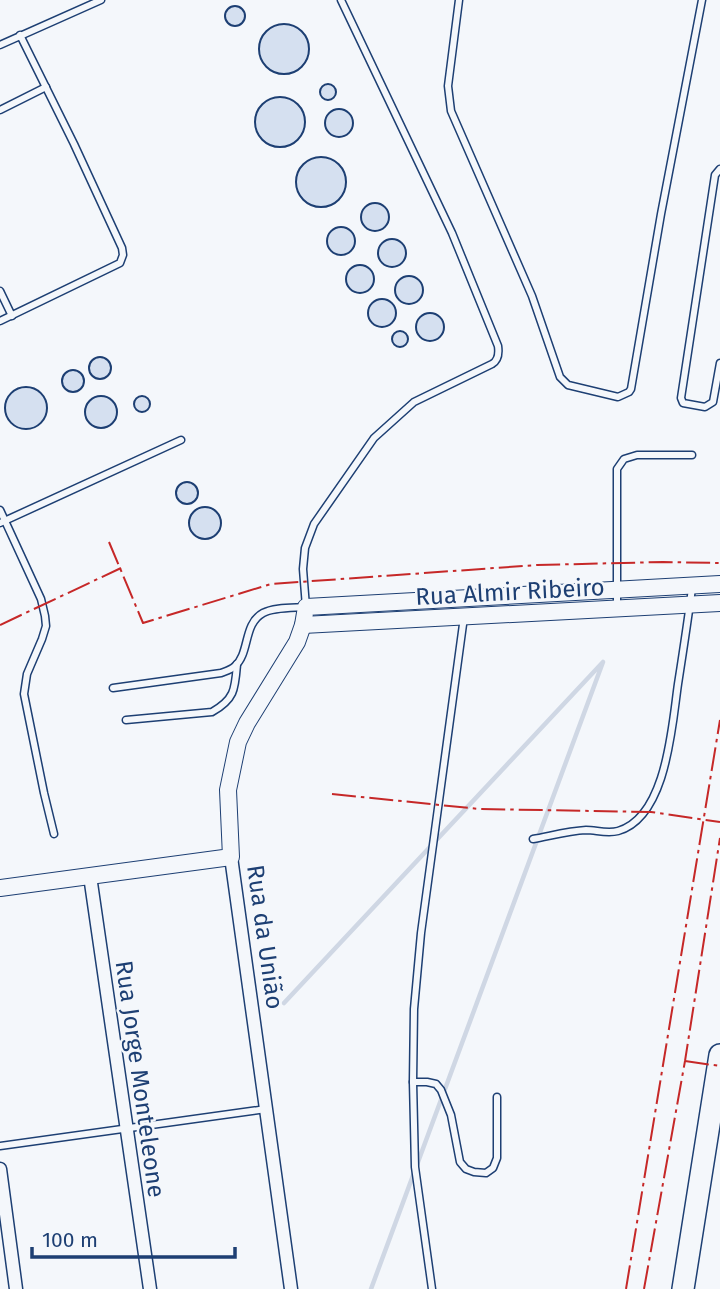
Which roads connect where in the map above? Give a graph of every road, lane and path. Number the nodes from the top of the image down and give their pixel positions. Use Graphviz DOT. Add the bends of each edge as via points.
graph roads {
  1 [pos="101,0"];
  2 [pos="341,0"];
  3 [pos="459,0"];
  4 [pos="702,0"];
  5 [pos="20,36"];
  6 [pos="0,45"];
  7 [pos="46,87"];
  8 [pos="0,110"];
  9 [pos="720,169"];
  10 [pos="0,291"];
  11 [pos="12,316"];
  12 [pos="0,321"];
  13 [pos="720,363"];
  14 [pos="181,440"];
  15 [pos="692,455"];
  16 [pos="0,510"];
  17 [pos="2,522"];
  18 [pos="720,584"];
  19 [pos="692,586"];
  20 [pos="617,590"];
  21 [pos="720,603"];
  22 [pos="690,605"];
  23 [pos="306,607"];
  24 [pos="617,609"];
  25 [pos="464,617"];
  26 [pos="303,625"];
  27 [pos="237,664"];
  28 [pos="113,688"];
  29 [pos="126,720"];
  30 [pos="54,834"];
  31 [pos="533,838"];
  32 [pos="231,857"];
  33 [pos="90,876"];
  34 [pos="0,888"];
  35 [pos="720,1055"];
  36 [pos="413,1082"];
  37 [pos="497,1097"];
  38 [pos="266,1109"];
  39 [pos="126,1128"];
  40 [pos="0,1146"];
  41 [pos="0,1169"];
  42 [pos="16,1289"];
  43 [pos="150,1289"];
  44 [pos="291,1289"];
  45 [pos="432,1289"];
  46 [pos="684,1289"];
  1 -- 5 [label="lane"];
  2 -- 23 [label="lane" via="452,233 499,352 496,362 414,402 374,438 314,524 305,548"];
  3 -- 4 [label="lane" via="448,86 451,111 532,296 560,377 568,385 618,397 631,389"];
  5 -- 6 [label="lane"];
  5 -- 7 [label="lane"];
  7 -- 8 [label="lane"];
  7 -- 11 [label="lane" via="123,255 120,263"];
  9 -- 13 [label="lane" via="715,175 683,403 705,407 713,402"];
  10 -- 11 [label="lane"];
  11 -- 12 [label="lane"];
  14 -- 17 [label="lane"];
  15 -- 20 [label="lane" via="637,454 624,459 617,469"];
  16 -- 17 [label="lane"];
  17 -- 30 [label="lane" via="46,616 24,694"];
  18 -- 19 [label="street, Rua Almir Ribeiro"];
  19 -- 20 [label="street, Rua Almir Ribeiro"];
  19 -- 22 [label="lane"];
  20 -- 23 [label="street, Rua Almir Ribeiro"];
  20 -- 24 [label="lane"];
  21 -- 22 [label="street, Rua Almir Ribeiro"];
  22 -- 24 [label="street, Rua Almir Ribeiro"];
  22 -- 31 [label="lane" via="667,758 651,801 642,814 618,831 585,830"];
  23 -- 26 [label="street, Rua da União"];
  23 -- 27 [label="lane" via="268,611 256,618"];
  24 -- 25 [label="street, Rua Almir Ribeiro"];
  25 -- 26 [label="street, Rua Almir Ribeiro"];
  25 -- 36 [label="lane" via="422,933"];
  26 -- 32 [label="street, Rua da União" via="239,743 229,790"];
  27 -- 28 [label="lane" via="220,673"];
  27 -- 29 [label="lane" via="233,694 212,712"];
  32 -- 33 [label="street"];
  32 -- 38 [label="street, Rua da União"];
  33 -- 34 [label="street"];
  33 -- 39 [label="street, Rua Jorge Monteleone"];
  35 -- 46 [label="highway"];
  36 -- 37 [label="lane" via="436,1084 441,1090 460,1162 474,1172 486,1173 497,1158"];
  36 -- 45 [label="lane" via="415,1167"];
  38 -- 39 [label="lane"];
  38 -- 44 [label="street, Rua da União"];
  39 -- 40 [label="lane"];
  39 -- 43 [label="street, Rua Jorge Monteleone"];
  41 -- 42 [label="street"];
}
